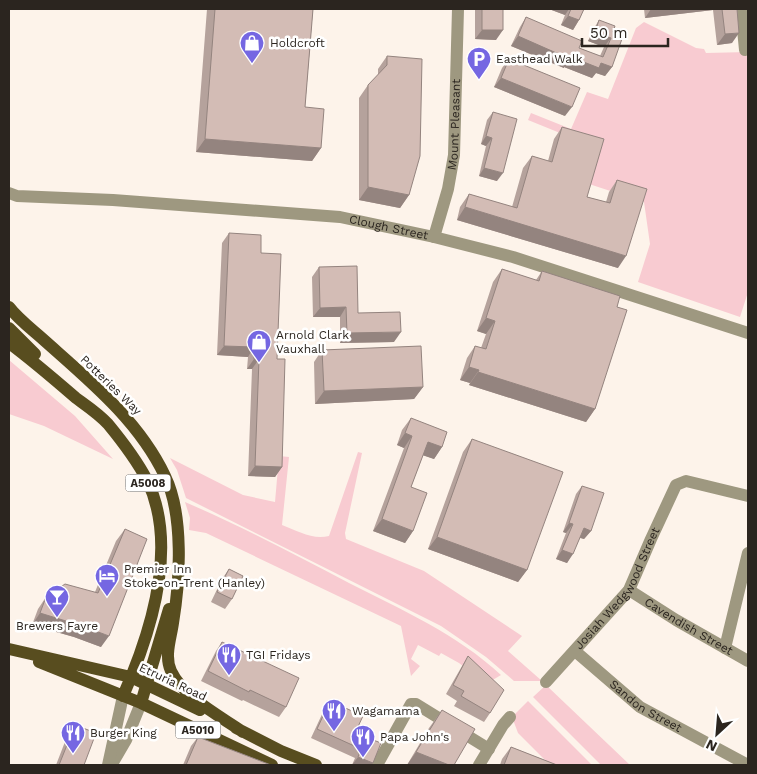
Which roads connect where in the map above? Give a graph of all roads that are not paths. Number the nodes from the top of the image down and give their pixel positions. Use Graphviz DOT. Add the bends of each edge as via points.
graph roads {
  1 [pos="458,9"];
  2 [pos="741,9"];
  3 [pos="745,50"];
  4 [pos="11,196"];
  5 [pos="434,237"];
  6 [pos="9,307"];
  7 [pos="9,328"];
  8 [pos="748,333"];
  9 [pos="9,343"];
  10 [pos="107,423"];
  11 [pos="748,496"];
  12 [pos="748,553"];
  13 [pos="177,580"];
  14 [pos="629,590"];
  15 [pos="725,648"];
  16 [pos="9,649"];
  17 [pos="575,651"];
  18 [pos="748,660"];
  19 [pos="131,677"];
  20 [pos="546,682"];
  21 [pos="146,683"];
  22 [pos="123,696"];
  23 [pos="141,703"];
  24 [pos="510,717"];
  25 [pos="243,732"];
  26 [pos="489,749"];
  27 [pos="110,765"];
  28 [pos="272,765"];
  29 [pos="316,765"];
  30 [pos="377,765"];
  31 [pos="479,765"];
  32 [pos="748,765"];
  1 -- 5 [label="street, Mount Pleasant" via="454,155"];
  2 -- 3 [label="street"];
  4 -- 5 [label="street, Clough Street" via="123,200 340,217"];
  5 -- 8 [label="street, Clough Street" via="513,258"];
  6 -- 13 [label="main road, Potteries Way / A5008" via="136,428 170,486 176,514"];
  7 -- 10 [label="main road, A5008"];
  9 -- 10 [label="main road, A5008"];
  10 -- 19 [label="main road, A5008" via="147,480 159,515 161,533 157,586 148,632"];
  11 -- 14 [label="street, Josiah Wedgwood Street" via="686,481 676,485"];
  12 -- 15 [label="street"];
  13 -- 21 [label="main road"];
  13 -- 25 [label="main road, Potteries Way / A5008" via="168,648 170,671 187,693"];
  14 -- 15 [label="street, Cavendish Street"];
  14 -- 17 [label="street, Josiah Wedgwood Street"];
  15 -- 18 [label="street, Cavendish Street"];
  16 -- 19 [label="main road, Etruria Road / A5010"];
  16 -- 22 [label="main road, Etruria Road / A5010"];
  17 -- 20 [label="street, Josiah Wedgwood Street"];
  17 -- 32 [label="street, Sandon Street" via="640,707"];
  19 -- 21 [label="main road, Etruria Road / A5010"];
  19 -- 22 [label="main road"];
  21 -- 23 [label="main road"];
  21 -- 25 [label="main road, Etruria Road / A5010"];
  22 -- 23 [label="main road, Etruria Road / A5010"];
  22 -- 27 [label="street"];
  23 -- 27 [label="street" via="126,740"];
  23 -- 28 [label="main road, Etruria Road / A5010"];
  24 -- 26 [label="street"];
  25 -- 29 [label="main road, Etruria Road / A5010"];
  26 -- 30 [label="street" via="411,704"];
  26 -- 31 [label="street"];
}
